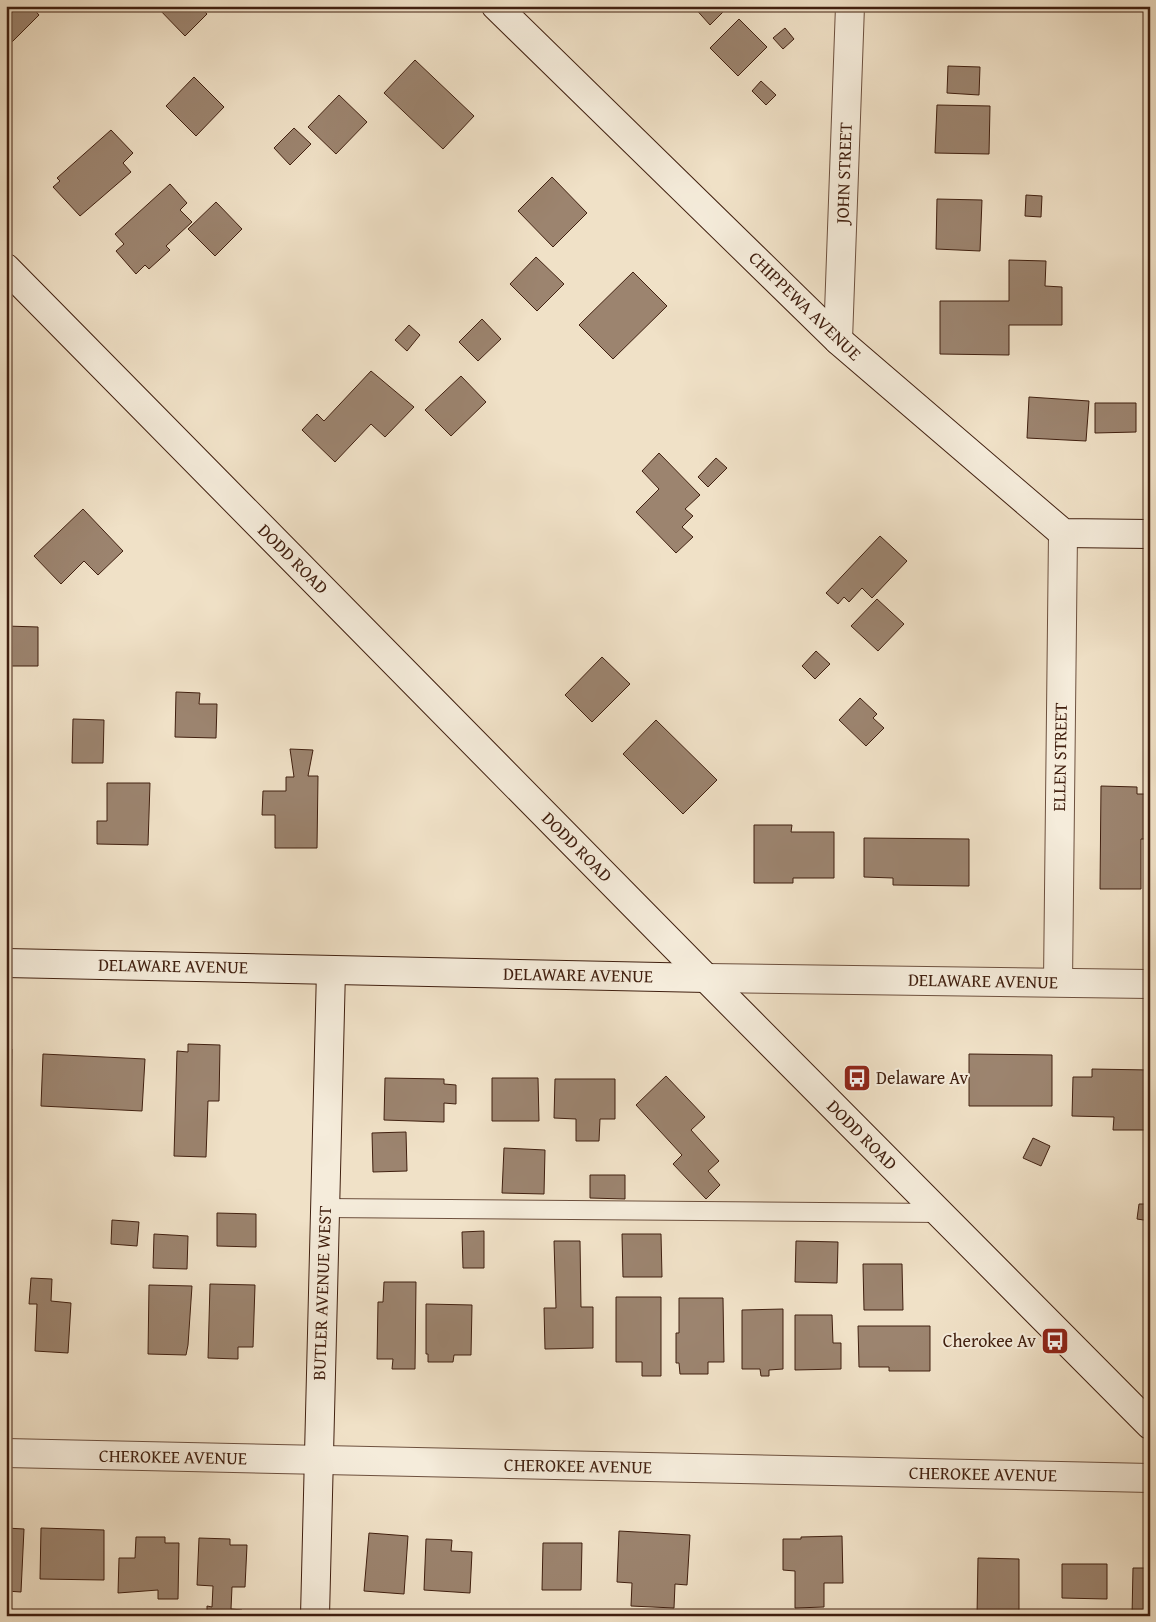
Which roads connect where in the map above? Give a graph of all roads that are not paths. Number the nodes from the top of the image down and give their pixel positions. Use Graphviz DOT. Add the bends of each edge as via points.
graph roads {
  1 [pos="496,6"];
  2 [pos="850,6"];
  3 [pos="6,268"];
  4 [pos="838,340"];
  5 [pos="1063,533"];
  6 [pos="1150,534"];
  7 [pos="6,963"];
  8 [pos="330,970"];
  9 [pos="706,978"];
  10 [pos="1058,982"];
  11 [pos="1150,984"];
  12 [pos="325,1208"];
  13 [pos="940,1213"];
  14 [pos="1150,1425"];
  15 [pos="6,1453"];
  16 [pos="318,1460"];
  17 [pos="1150,1478"];
  18 [pos="315,1616"];
  1 -- 4 [label="street, CHIPPEWA AVENUE"];
  2 -- 4 [label="street, JOHN STREET"];
  3 -- 9 [label="street, DODD ROAD"];
  4 -- 5 [label="street, CHIPPEWA AVENUE"];
  5 -- 6 [label="street"];
  5 -- 10 [label="street, ELLEN STREET"];
  7 -- 8 [label="street, DELAWARE AVENUE"];
  8 -- 9 [label="street, DELAWARE AVENUE"];
  8 -- 12 [label="street, BUTLER AVENUE WEST"];
  9 -- 10 [label="street, DELAWARE AVENUE"];
  9 -- 13 [label="street, DODD ROAD"];
  10 -- 11 [label="street, DELAWARE AVENUE"];
  12 -- 13 [label="lane"];
  12 -- 16 [label="street, BUTLER AVENUE WEST"];
  13 -- 14 [label="street, DODD ROAD"];
  15 -- 16 [label="street, CHEROKEE AVENUE"];
  16 -- 17 [label="street, CHEROKEE AVENUE"];
  16 -- 18 [label="street, BUTLER AVENUE WEST"];
}
